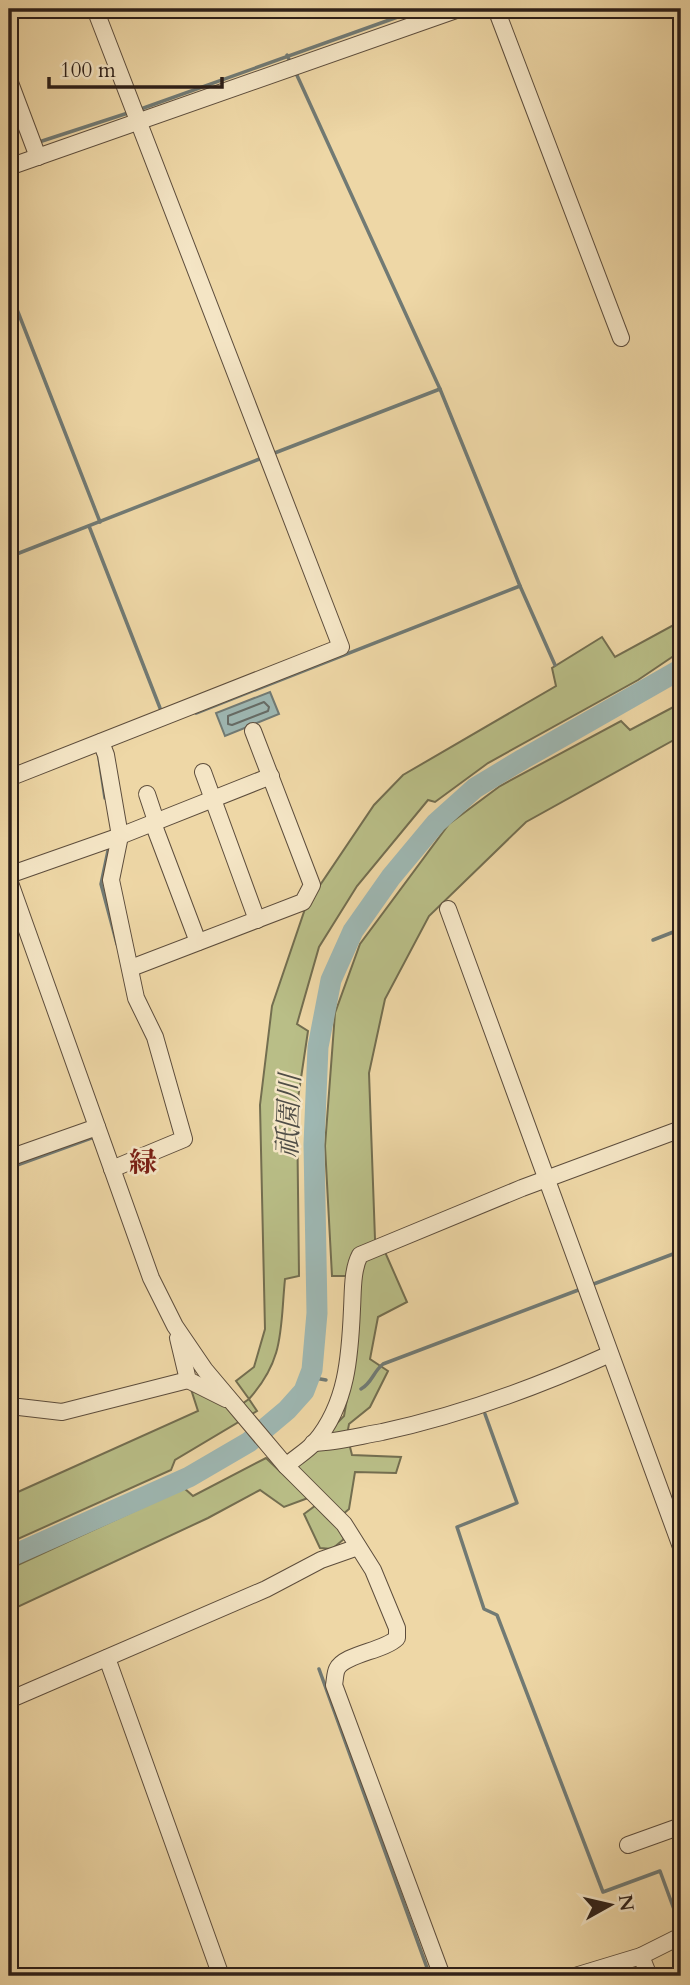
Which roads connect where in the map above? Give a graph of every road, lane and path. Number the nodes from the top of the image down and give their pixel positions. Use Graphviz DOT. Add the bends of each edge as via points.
graph roads {
  1 [pos="96,9"];
  2 [pos="459,9"];
  3 [pos="496,9"];
  4 [pos="9,80"];
  5 [pos="138,122"];
  6 [pos="38,157"];
  7 [pos="9,167"];
  8 [pos="621,338"];
  9 [pos="253,731"];
  10 [pos="104,748"];
  11 [pos="203,772"];
  12 [pos="271,776"];
  13 [pos="9,778"];
  14 [pos="147,794"];
  15 [pos="211,800"];
  16 [pos="153,823"];
  17 [pos="120,836"];
  18 [pos="9,874"];
  19 [pos="9,880"];
  20 [pos="447,909"];
  21 [pos="257,920"];
  22 [pos="198,942"];
  23 [pos="131,968"];
  24 [pos="97,1127"];
  25 [pos="681,1129"];
  26 [pos="9,1158"];
  27 [pos="112,1169"];
  28 [pos="546,1179"];
  29 [pos="175,1325"];
  30 [pos="610,1354"];
  31 [pos="188,1381"];
  32 [pos="235,1403"];
  33 [pos="19,1407"];
  34 [pos="313,1443"];
  35 [pos="285,1466"];
  36 [pos="358,1547"];
  37 [pos="681,1547"];
  38 [pos="107,1658"];
  39 [pos="9,1700"];
  40 [pos="681,1826"];
  41 [pos="628,1845"];
  42 [pos="681,1936"];
  43 [pos="641,1956"];
  44 [pos="221,1976"];
  45 [pos="442,1976"];
  46 [pos="575,1976"];
  47 [pos="649,1976"];
  1 -- 5 [label="street"];
  2 -- 5 [label="street"];
  3 -- 8 [label="street"];
  4 -- 6 [label="street"];
  5 -- 6 [label="street"];
  5 -- 10 [label="street" via="341,647"];
  6 -- 7 [label="street"];
  9 -- 12 [label="street"];
  10 -- 13 [label="street"];
  10 -- 17 [label="street"];
  11 -- 15 [label="street"];
  12 -- 15 [label="street"];
  12 -- 21 [label="street" via="312,885 303,902"];
  14 -- 16 [label="street"];
  15 -- 16 [label="street"];
  15 -- 21 [label="street"];
  16 -- 17 [label="street"];
  16 -- 22 [label="street"];
  17 -- 18 [label="street"];
  17 -- 23 [label="street" via="111,880"];
  19 -- 24 [label="street"];
  20 -- 28 [label="street"];
  21 -- 22 [label="street"];
  22 -- 23 [label="street"];
  23 -- 27 [label="street" via="136,998 155,1037 184,1139"];
  24 -- 26 [label="street"];
  24 -- 27 [label="street"];
  25 -- 28 [label="street"];
  27 -- 29 [label="street" via="151,1278"];
  28 -- 30 [label="street"];
  28 -- 34 [label="street" via="360,1255 344,1385 333,1416"];
  29 -- 31 [label="street"];
  29 -- 32 [label="street" via="205,1370"];
  30 -- 34 [label="street" via="556,1378 424,1423"];
  30 -- 37 [label="street"];
  31 -- 32 [label="street"];
  31 -- 33 [label="street" via="62,1412"];
  32 -- 35 [label="street"];
  34 -- 35 [label="street"];
  35 -- 36 [label="street" via="344,1524"];
  36 -- 38 [label="street"];
  36 -- 45 [label="street" via="373,1570 397,1638 341,1663 334,1685"];
  38 -- 39 [label="street"];
  38 -- 44 [label="street"];
  40 -- 41 [label="street"];
  42 -- 43 [label="street"];
  43 -- 46 [label="street"];
  43 -- 47 [label="street"];
}
